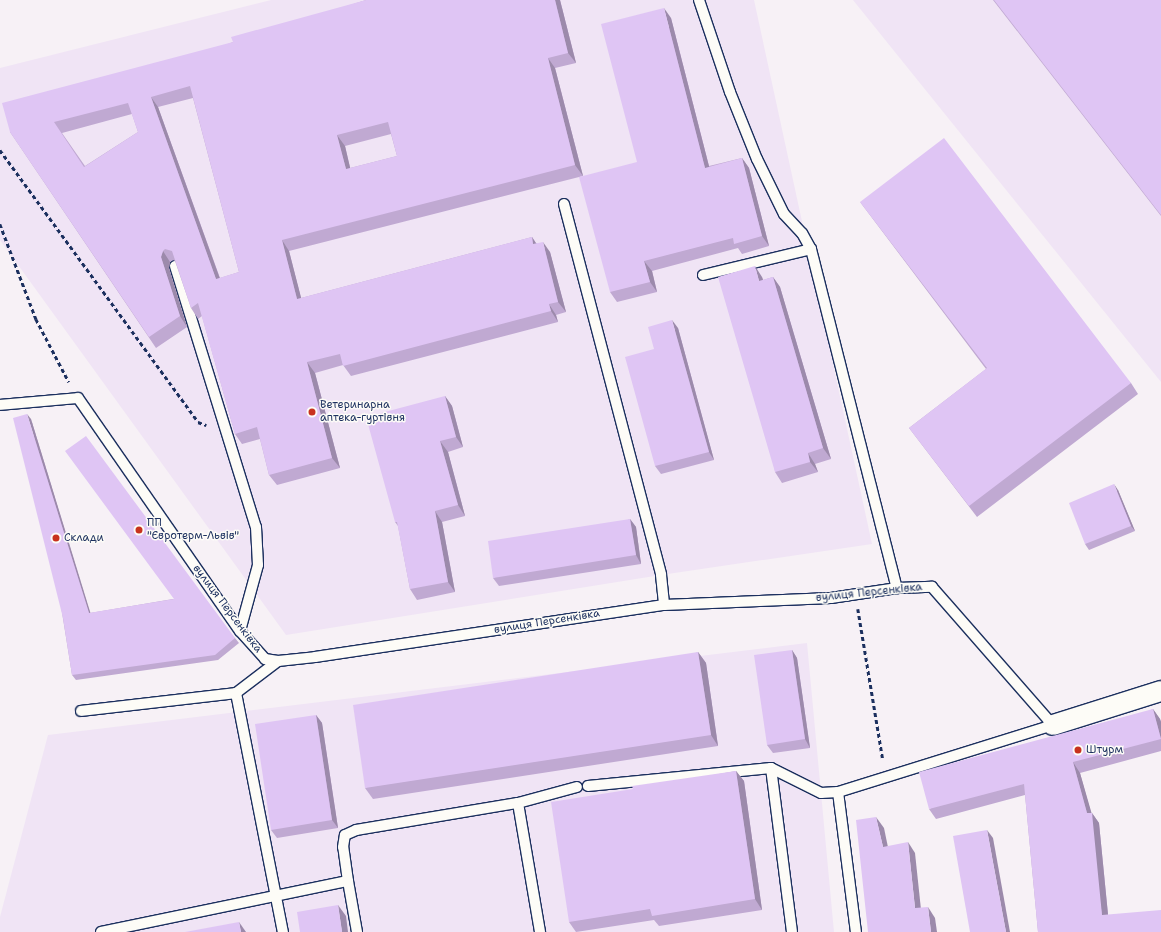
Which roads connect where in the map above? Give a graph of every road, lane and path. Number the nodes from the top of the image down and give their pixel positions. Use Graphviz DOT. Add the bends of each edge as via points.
graph roads {
  1 [pos="699,0"];
  2 [pos="0,150"];
  3 [pos="564,204"];
  4 [pos="0,224"];
  5 [pos="811,249"];
  6 [pos="175,266"];
  7 [pos="702,275"];
  8 [pos="78,398"];
  9 [pos="0,405"];
  10 [pos="226,430"];
  11 [pos="897,588"];
  12 [pos="856,594"];
  13 [pos="664,605"];
  14 [pos="240,631"];
  15 [pos="278,662"];
  16 [pos="1161,691"];
  17 [pos="236,693"];
  18 [pos="81,711"];
  19 [pos="1053,725"];
  20 [pos="771,768"];
  21 [pos="886,776"];
  22 [pos="588,786"];
  23 [pos="577,787"];
  24 [pos="838,792"];
  25 [pos="518,803"];
  26 [pos="348,881"];
  27 [pos="276,896"];
  28 [pos="101,932"];
  29 [pos="283,932"];
  30 [pos="357,932"];
  31 [pos="540,932"];
  32 [pos="792,932"];
  33 [pos="856,932"];
  1 -- 5 [label="lane" via="730,92 760,165 784,214 802,233"];
  2 -- 10 [label="path" via="198,422"];
  3 -- 13 [label="lane" via="660,575"];
  4 -- 8 [label="path" via="36,319"];
  5 -- 7 [label="lane"];
  5 -- 11 [label="lane"];
  6 -- 10 [label="lane"];
  8 -- 9 [label="lane"];
  8 -- 14 [label="lane, вулиця Персенківка"];
  10 -- 14 [label="lane" via="256,527 257,539 258,565"];
  11 -- 12 [label="lane, вулиця Персенківка"];
  11 -- 19 [label="lane, вулиця Персенківка" via="932,586 938,591"];
  12 -- 13 [label="lane, вулиця Персенківка" via="831,598"];
  12 -- 21 [label="path"];
  13 -- 15 [label="lane, вулиця Персенківка"];
  14 -- 15 [label="lane, вулиця Персенківка" via="264,659"];
  15 -- 17 [label="lane"];
  16 -- 19 [label="street"];
  17 -- 18 [label="lane"];
  17 -- 27 [label="lane"];
  19 -- 21 [label="lane"];
  20 -- 22 [label="lane"];
  20 -- 24 [label="lane" via="821,793"];
  20 -- 32 [label="lane"];
  21 -- 24 [label="lane"];
  23 -- 25 [label="lane"];
  24 -- 33 [label="lane"];
  25 -- 26 [label="lane" via="356,830 345,835 343,847"];
  25 -- 31 [label="lane"];
  26 -- 27 [label="lane"];
  26 -- 30 [label="lane"];
  27 -- 28 [label="lane"];
  27 -- 29 [label="lane"];
}
